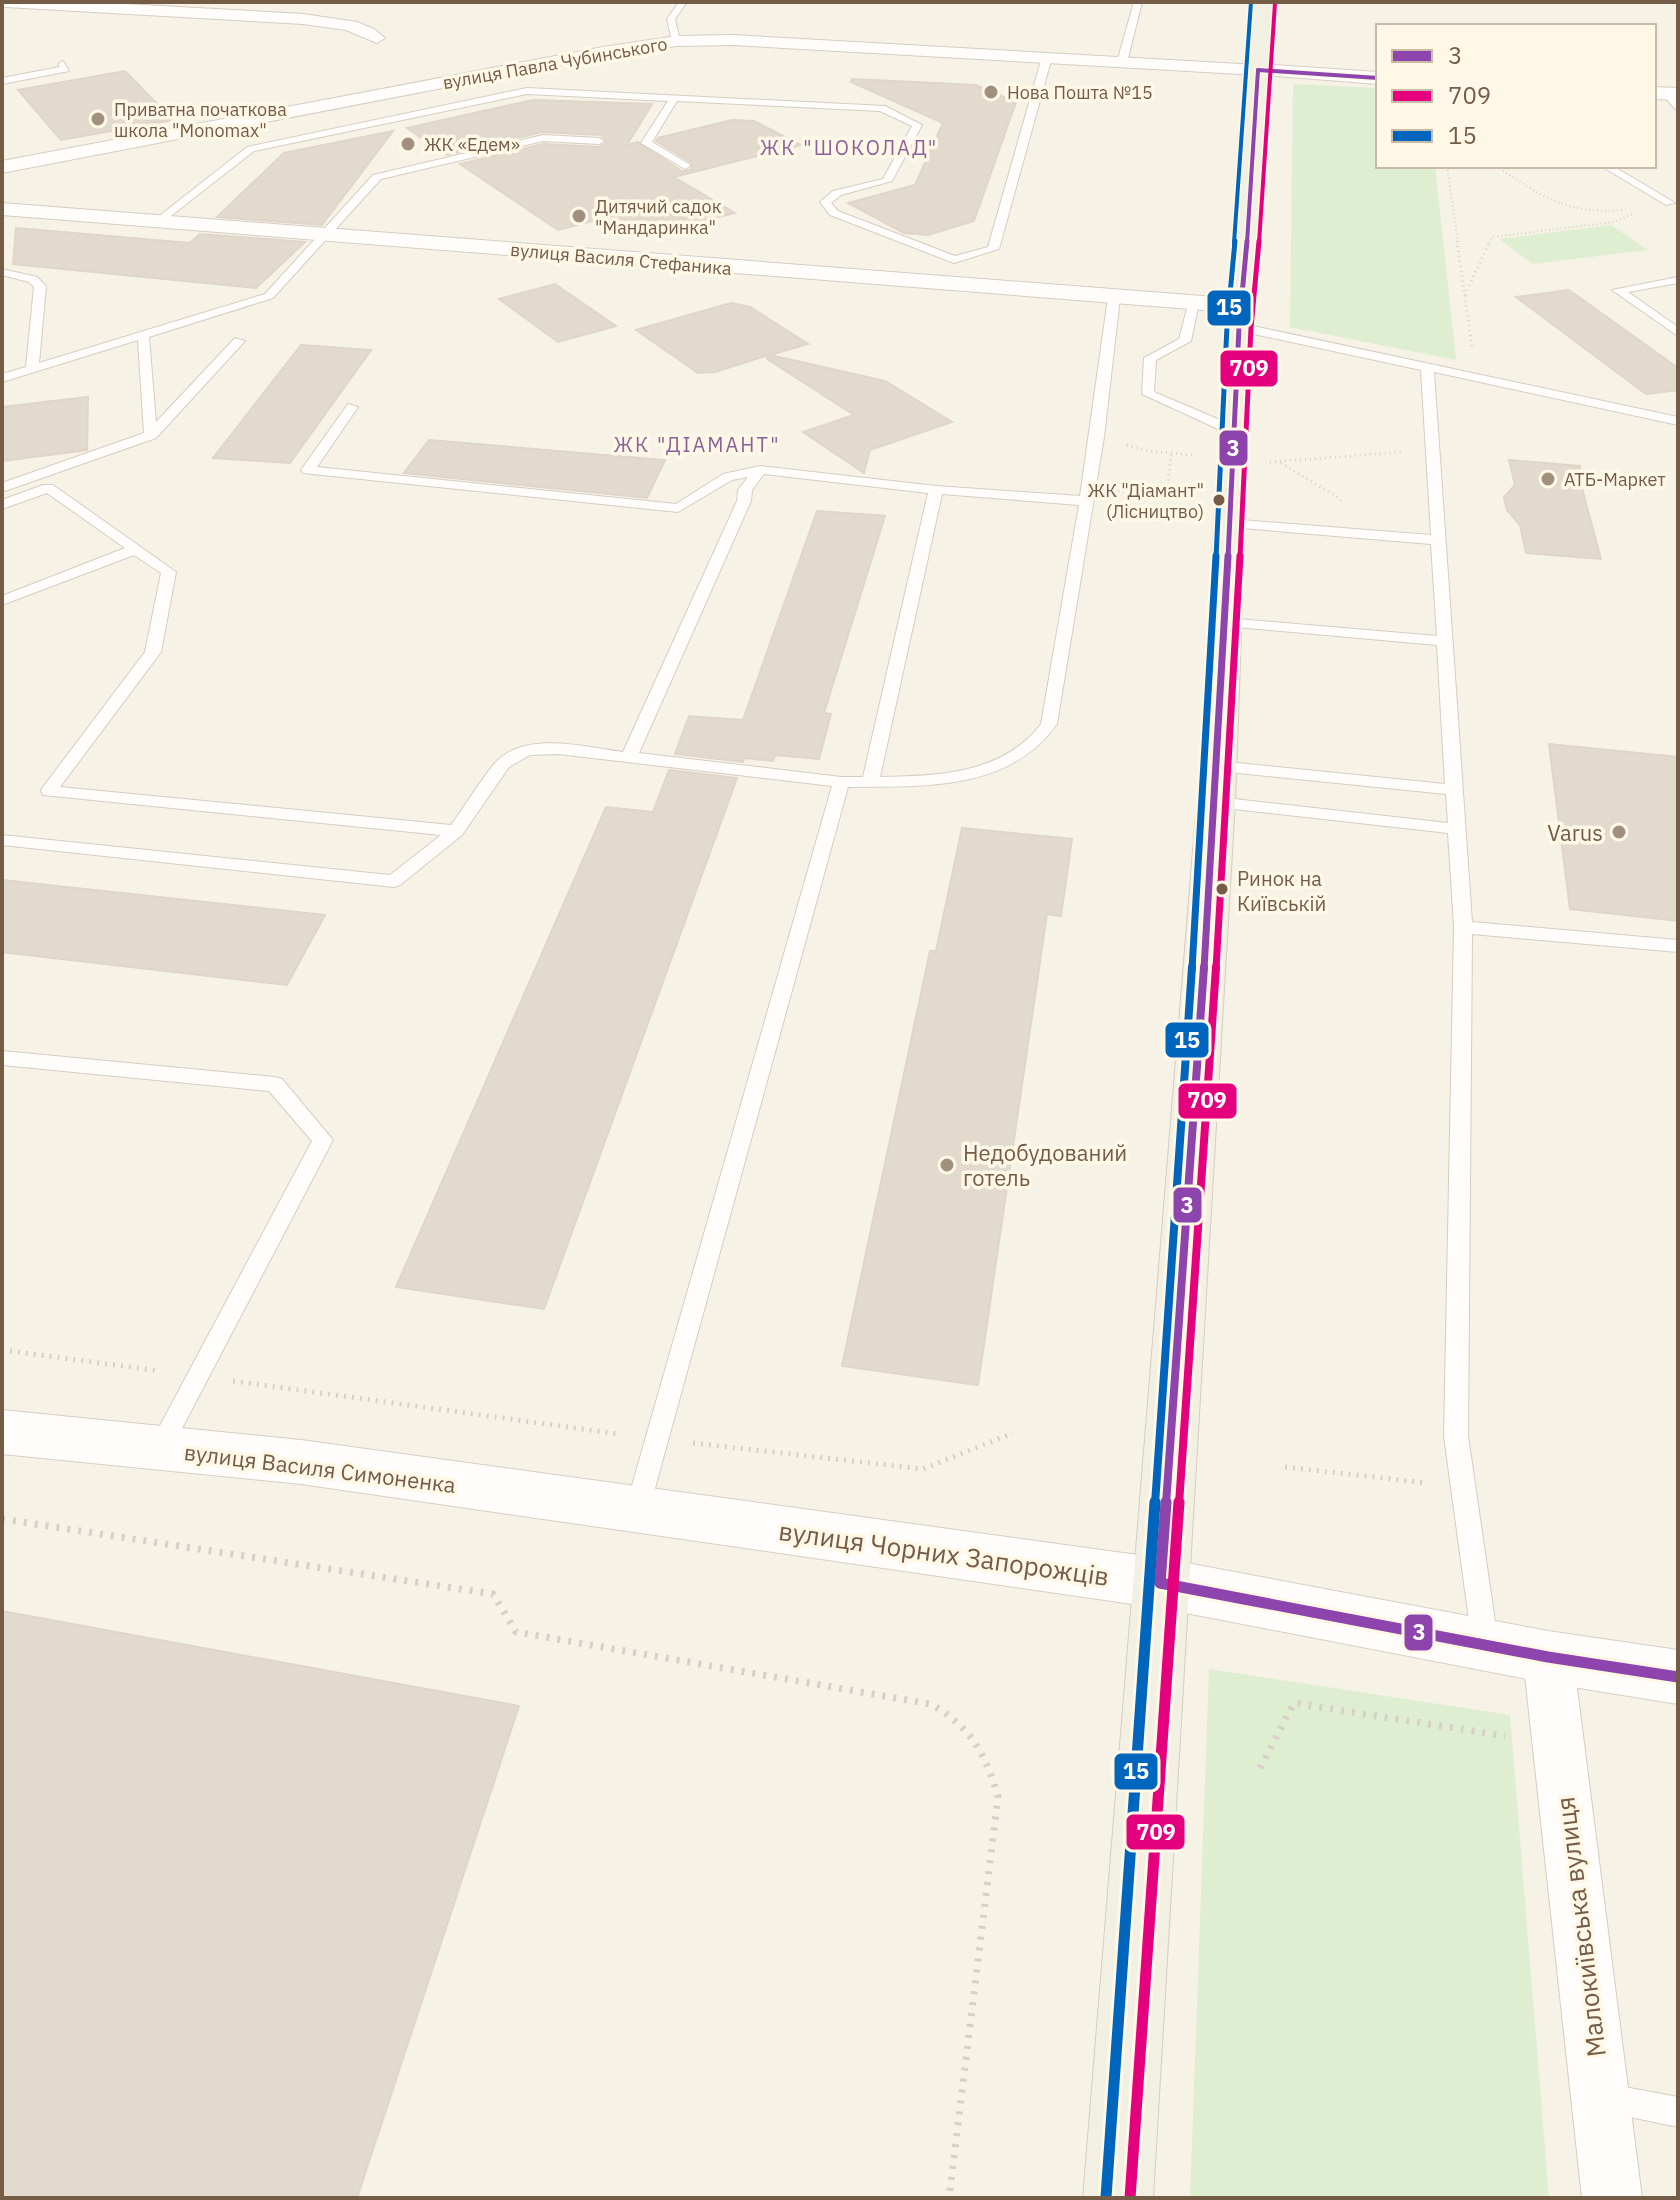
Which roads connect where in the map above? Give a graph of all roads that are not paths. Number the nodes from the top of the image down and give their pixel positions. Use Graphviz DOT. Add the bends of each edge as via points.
graph roads {
  1 [pos="6,2"];
  2 [pos="683,2"];
  3 [pos="1138,2"];
  4 [pos="1263,2"];
  5 [pos="377,38"];
  6 [pos="676,41"];
  7 [pos="1047,57"];
  8 [pos="1122,62"];
  9 [pos="63,64"];
  10 [pos="1258,70"];
  11 [pos="1376,78"];
  12 [pos="2,81"];
  13 [pos="674,98"];
  14 [pos="599,141"];
  15 [pos="685,166"];
  16 [pos="2,167"];
  17 [pos="1610,168"];
  18 [pos="1675,203"];
  19 [pos="2,209"];
  20 [pos="158,221"];
  21 [pos="323,235"];
  22 [pos="2,272"];
  23 [pos="1678,280"];
  24 [pos="1114,298"];
  25 [pos="1193,303"];
  26 [pos="1240,316"];
  27 [pos="1678,332"];
  28 [pos="143,333"];
  29 [pos="239,341"];
  30 [pos="1427,366"];
  31 [pos="32,369"];
  32 [pos="2,378"];
  33 [pos="352,407"];
  34 [pos="1678,421"];
  35 [pos="151,435"];
  36 [pos="1233,445"];
  37 [pos="760,470"];
  38 [pos="2,488"];
  39 [pos="936,490"];
  40 [pos="1087,495"];
  41 [pos="2,505"];
  42 [pos="1229,523"];
  43 [pos="1438,540"];
  44 [pos="136,549"];
  45 [pos="2,601"];
  46 [pos="1226,622"];
  47 [pos="1444,641"];
  48 [pos="629,757"];
  49 [pos="841,782"];
  50 [pos="870,783"];
  51 [pos="1217,784"];
  52 [pos="1454,790"];
  53 [pos="1456,829"];
  54 [pos="456,831"];
  55 [pos="2,840"];
  56 [pos="1463,927"];
  57 [pos="1678,946"];
  58 [pos="2,1058"];
  59 [pos="2,1432"];
  60 [pos="160,1448"];
  61 [pos="637,1510"];
  62 [pos="1160,1583"];
  63 [pos="1486,1645"];
  64 [pos="1548,1657"];
  65 [pos="1678,1677"];
  66 [pos="1600,2097"];
  67 [pos="1678,2112"];
  68 [pos="1118,2198"];
  69 [pos="1612,2198"];
  1 -- 5 [label="street" via="303,19 345,24"];
  2 -- 6 [label="lane" via="671,19"];
  3 -- 8 [label="lane"];
  4 -- 10 [label="main road"];
  6 -- 7 [label="street, вулиця Павла Чубинського"];
  6 -- 16 [label="street, вулиця Павла Чубинського"];
  7 -- 8 [label="street, вулиця Павла Чубинського"];
  7 -- 13 [label="lane" via="993,249 954,260 834,213 825,202 837,193 887,181 917,125 882,108"];
  8 -- 10 [label="street, вулиця Павла Чубинського"];
  9 -- 12 [label="lane" via="66,69"];
  10 -- 11 [label="street"];
  10 -- 26 [label="main road"];
  13 -- 15 [label="lane" via="646,143"];
  13 -- 20 [label="lane" via="527,91 251,149"];
  14 -- 21 [label="lane" via="543,138 377,177"];
  17 -- 18 [label="lane"];
  19 -- 20 [label="street, вулиця Василя Стефаника"];
  20 -- 21 [label="street, вулиця Василя Стефаника"];
  21 -- 24 [label="street, вулиця Василя Стефаника"];
  21 -- 28 [label="lane" via="269,296"];
  22 -- 31 [label="lane" via="33,279 40,286"];
  23 -- 27 [label="lane" via="1618,290"];
  24 -- 25 [label="street, вулиця Василя Стефаника"];
  24 -- 40 [label="lane"];
  25 -- 26 [label="street, вулиця Василя Стефаника"];
  25 -- 36 [label="lane" via="1185,341 1150,358 1148,394"];
  26 -- 30 [label="lane"];
  26 -- 36 [label="main road"];
  28 -- 31 [label="lane"];
  28 -- 35 [label="lane"];
  29 -- 35 [label="lane"];
  30 -- 34 [label="lane"];
  30 -- 43 [label="lane"];
  31 -- 32 [label="lane"];
  33 -- 37 [label="lane" via="308,470 678,508 728,477"];
  35 -- 38 [label="lane"];
  36 -- 42 [label="main road"];
  37 -- 39 [label="lane"];
  37 -- 48 [label="lane" via="745,490"];
  39 -- 40 [label="lane"];
  39 -- 50 [label="lane"];
  40 -- 50 [label="lane" via="1049,724 1034,744 1007,762 966,775"];
  41 -- 44 [label="lane" via="48,488"];
  42 -- 43 [label="lane"];
  42 -- 46 [label="main road"];
  43 -- 47 [label="lane"];
  44 -- 45 [label="lane"];
  44 -- 54 [label="lane" via="169,572 153,652 49,791"];
  46 -- 47 [label="lane"];
  46 -- 51 [label="main road"];
  47 -- 52 [label="lane"];
  48 -- 49 [label="lane"];
  48 -- 54 [label="lane" via="526,750 503,764"];
  49 -- 50 [label="lane"];
  49 -- 61 [label="lane"];
  51 -- 52 [label="lane"];
  51 -- 53 [label="lane"];
  51 -- 62 [label="main road"];
  52 -- 53 [label="lane"];
  53 -- 56 [label="lane"];
  54 -- 55 [label="lane" via="394,881"];
  56 -- 57 [label="lane"];
  56 -- 63 [label="lane" via="1456,1436"];
  58 -- 60 [label="lane" via="275,1084 323,1140"];
  59 -- 60 [label="street, вулиця Василя Симоненка"];
  60 -- 61 [label="street, вулиця Василя Симоненка" via="301,1462"];
  61 -- 62 [label="street, вулиця Чорних Запорожців"];
  62 -- 63 [label="street, вулиця Чорних Запорожців"];
  62 -- 68 [label="main road"];
  63 -- 64 [label="street, вулиця Чорних Запорожців"];
  64 -- 65 [label="street"];
  64 -- 66 [label="street, Малокиївська вулиця"];
  66 -- 67 [label="lane"];
  66 -- 69 [label="street, Малокиївська вулиця"];
}
